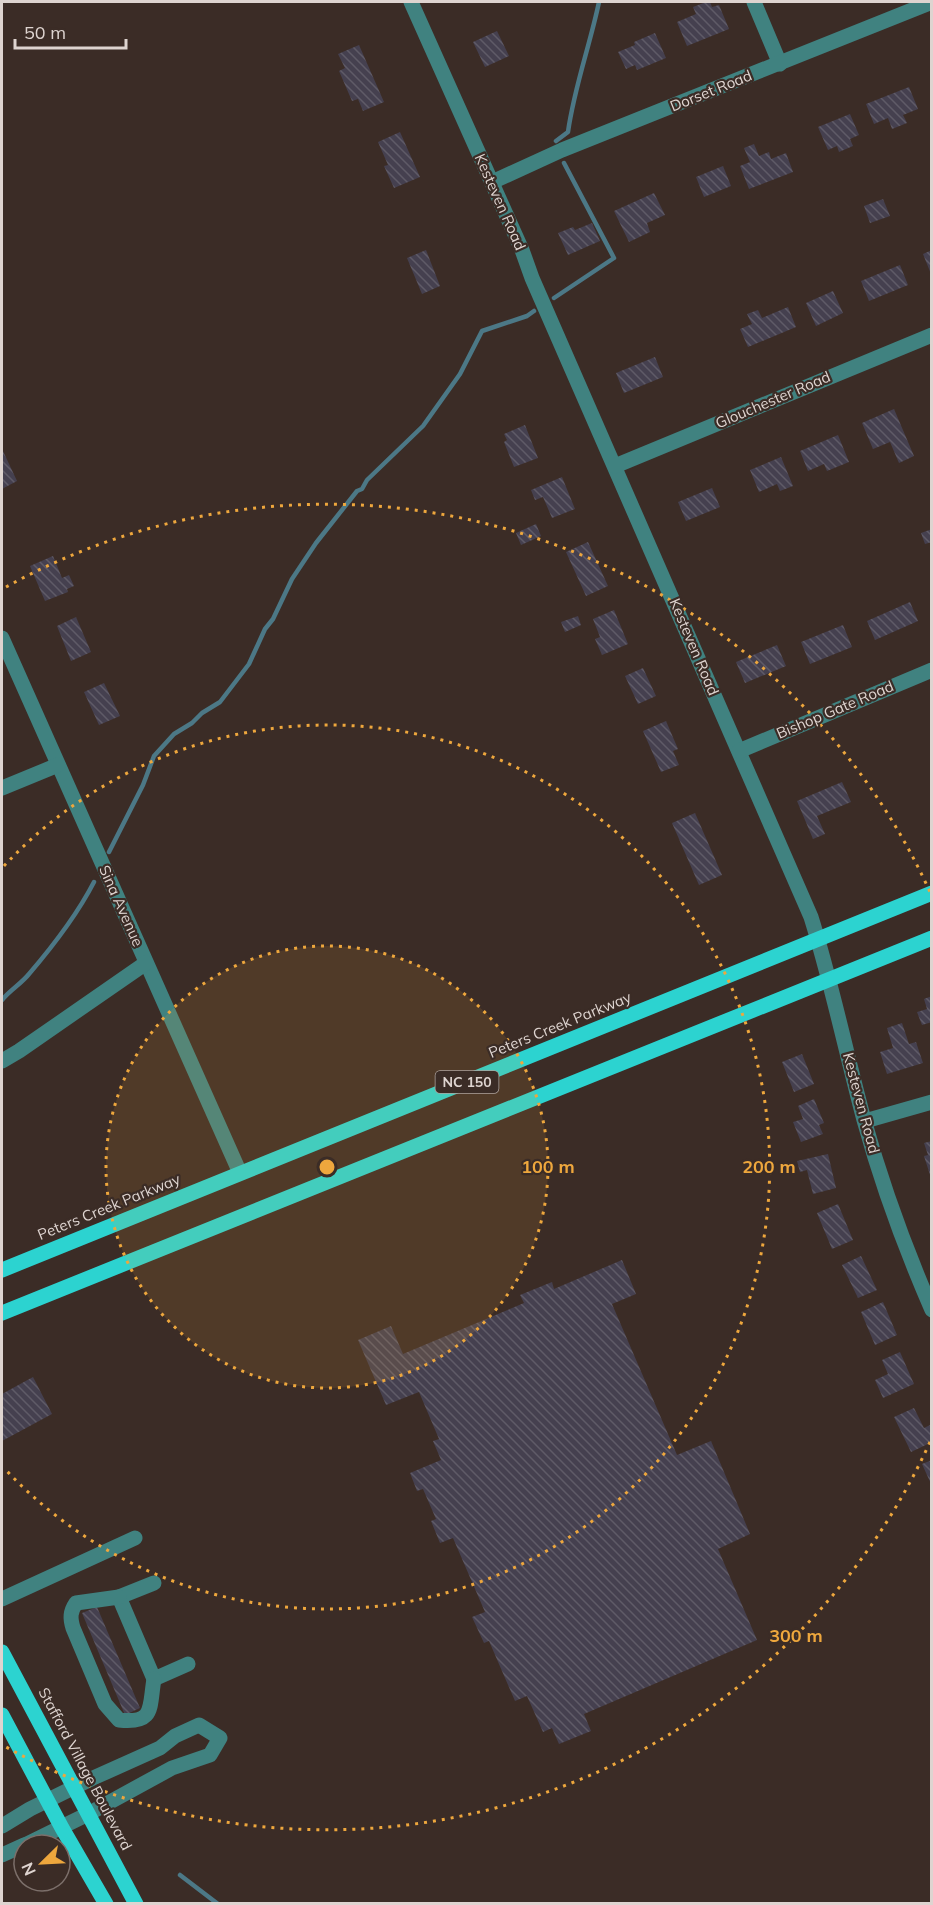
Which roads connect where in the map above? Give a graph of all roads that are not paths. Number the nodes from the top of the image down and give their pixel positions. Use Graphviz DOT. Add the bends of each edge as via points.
graph roads {
  1 [pos="411,2"];
  2 [pos="754,2"];
  3 [pos="932,3"];
  4 [pos="780,64"];
  5 [pos="492,182"];
  6 [pos="932,334"];
  7 [pos="615,466"];
  8 [pos="2,638"];
  9 [pos="932,669"];
  10 [pos="739,750"];
  11 [pos="58,765"];
  12 [pos="2,788"];
  13 [pos="932,893"];
  14 [pos="932,938"];
  15 [pos="818,939"];
  16 [pos="146,963"];
  17 [pos="830,980"];
  18 [pos="2,1060"];
  19 [pos="932,1102"];
  20 [pos="865,1121"];
  21 [pos="240,1173"];
  22 [pos="2,1270"];
  23 [pos="932,1310"];
  24 [pos="2,1314"];
  25 [pos="135,1538"];
  26 [pos="154,1582"];
  27 [pos="119,1596"];
  28 [pos="2,1599"];
  29 [pos="2,1652"];
  30 [pos="188,1664"];
  31 [pos="154,1679"];
  32 [pos="2,1715"];
  33 [pos="74,1788"];
  34 [pos="48,1800"];
  35 [pos="88,1814"];
  36 [pos="2,1826"];
  37 [pos="62,1828"];
  38 [pos="51,1833"];
  39 [pos="106,1904"];
  40 [pos="136,1904"];
  1 -- 5 [label="street, Kesteven Road"];
  2 -- 4 [label="street"];
  3 -- 4 [label="street, Dorset Road"];
  4 -- 5 [label="street, Dorset Road" via="562,150"];
  5 -- 7 [label="street, Kesteven Road"];
  6 -- 7 [label="street, Glouchester Road"];
  7 -- 10 [label="street, Kesteven Road"];
  8 -- 11 [label="street, Sina Avenue"];
  9 -- 10 [label="street, Bishop Gate Road"];
  10 -- 15 [label="street, Kesteven Road"];
  11 -- 12 [label="street"];
  11 -- 16 [label="street, Sina Avenue"];
  13 -- 15 [label="main road, Peters Creek Parkway / NC 150"];
  14 -- 17 [label="main road, NC 150"];
  15 -- 17 [label="street, Kesteven Road"];
  15 -- 21 [label="main road, Peters Creek Parkway / NC 150"];
  16 -- 18 [label="street"];
  16 -- 21 [label="street, Sina Avenue"];
  17 -- 20 [label="street, Kesteven Road"];
  17 -- 24 [label="main road, NC 150"];
  19 -- 20 [label="street"];
  20 -- 23 [label="street, Kesteven Road" via="909,1257"];
  21 -- 22 [label="main road, Peters Creek Parkway / NC 150"];
  25 -- 28 [label="street"];
  26 -- 27 [label="street"];
  27 -- 31 [label="street"];
  27 -- 31 [label="street" via="76,1603 70,1618 105,1704 119,1720 144,1718 149,1713"];
  29 -- 33 [label="main road, Stafford Village Boulevard"];
  30 -- 31 [label="street"];
  32 -- 34 [label="main road"];
  33 -- 34 [label="street"];
  33 -- 35 [label="main road, Stafford Village Boulevard"];
  33 -- 35 [label="street" via="199,1725 220,1738 210,1755 172,1768"];
  34 -- 36 [label="street"];
  34 -- 37 [label="main road"];
  35 -- 37 [label="street"];
  35 -- 40 [label="main road, Stafford Village Boulevard"];
  37 -- 38 [label="street"];
  37 -- 39 [label="main road"];
}
